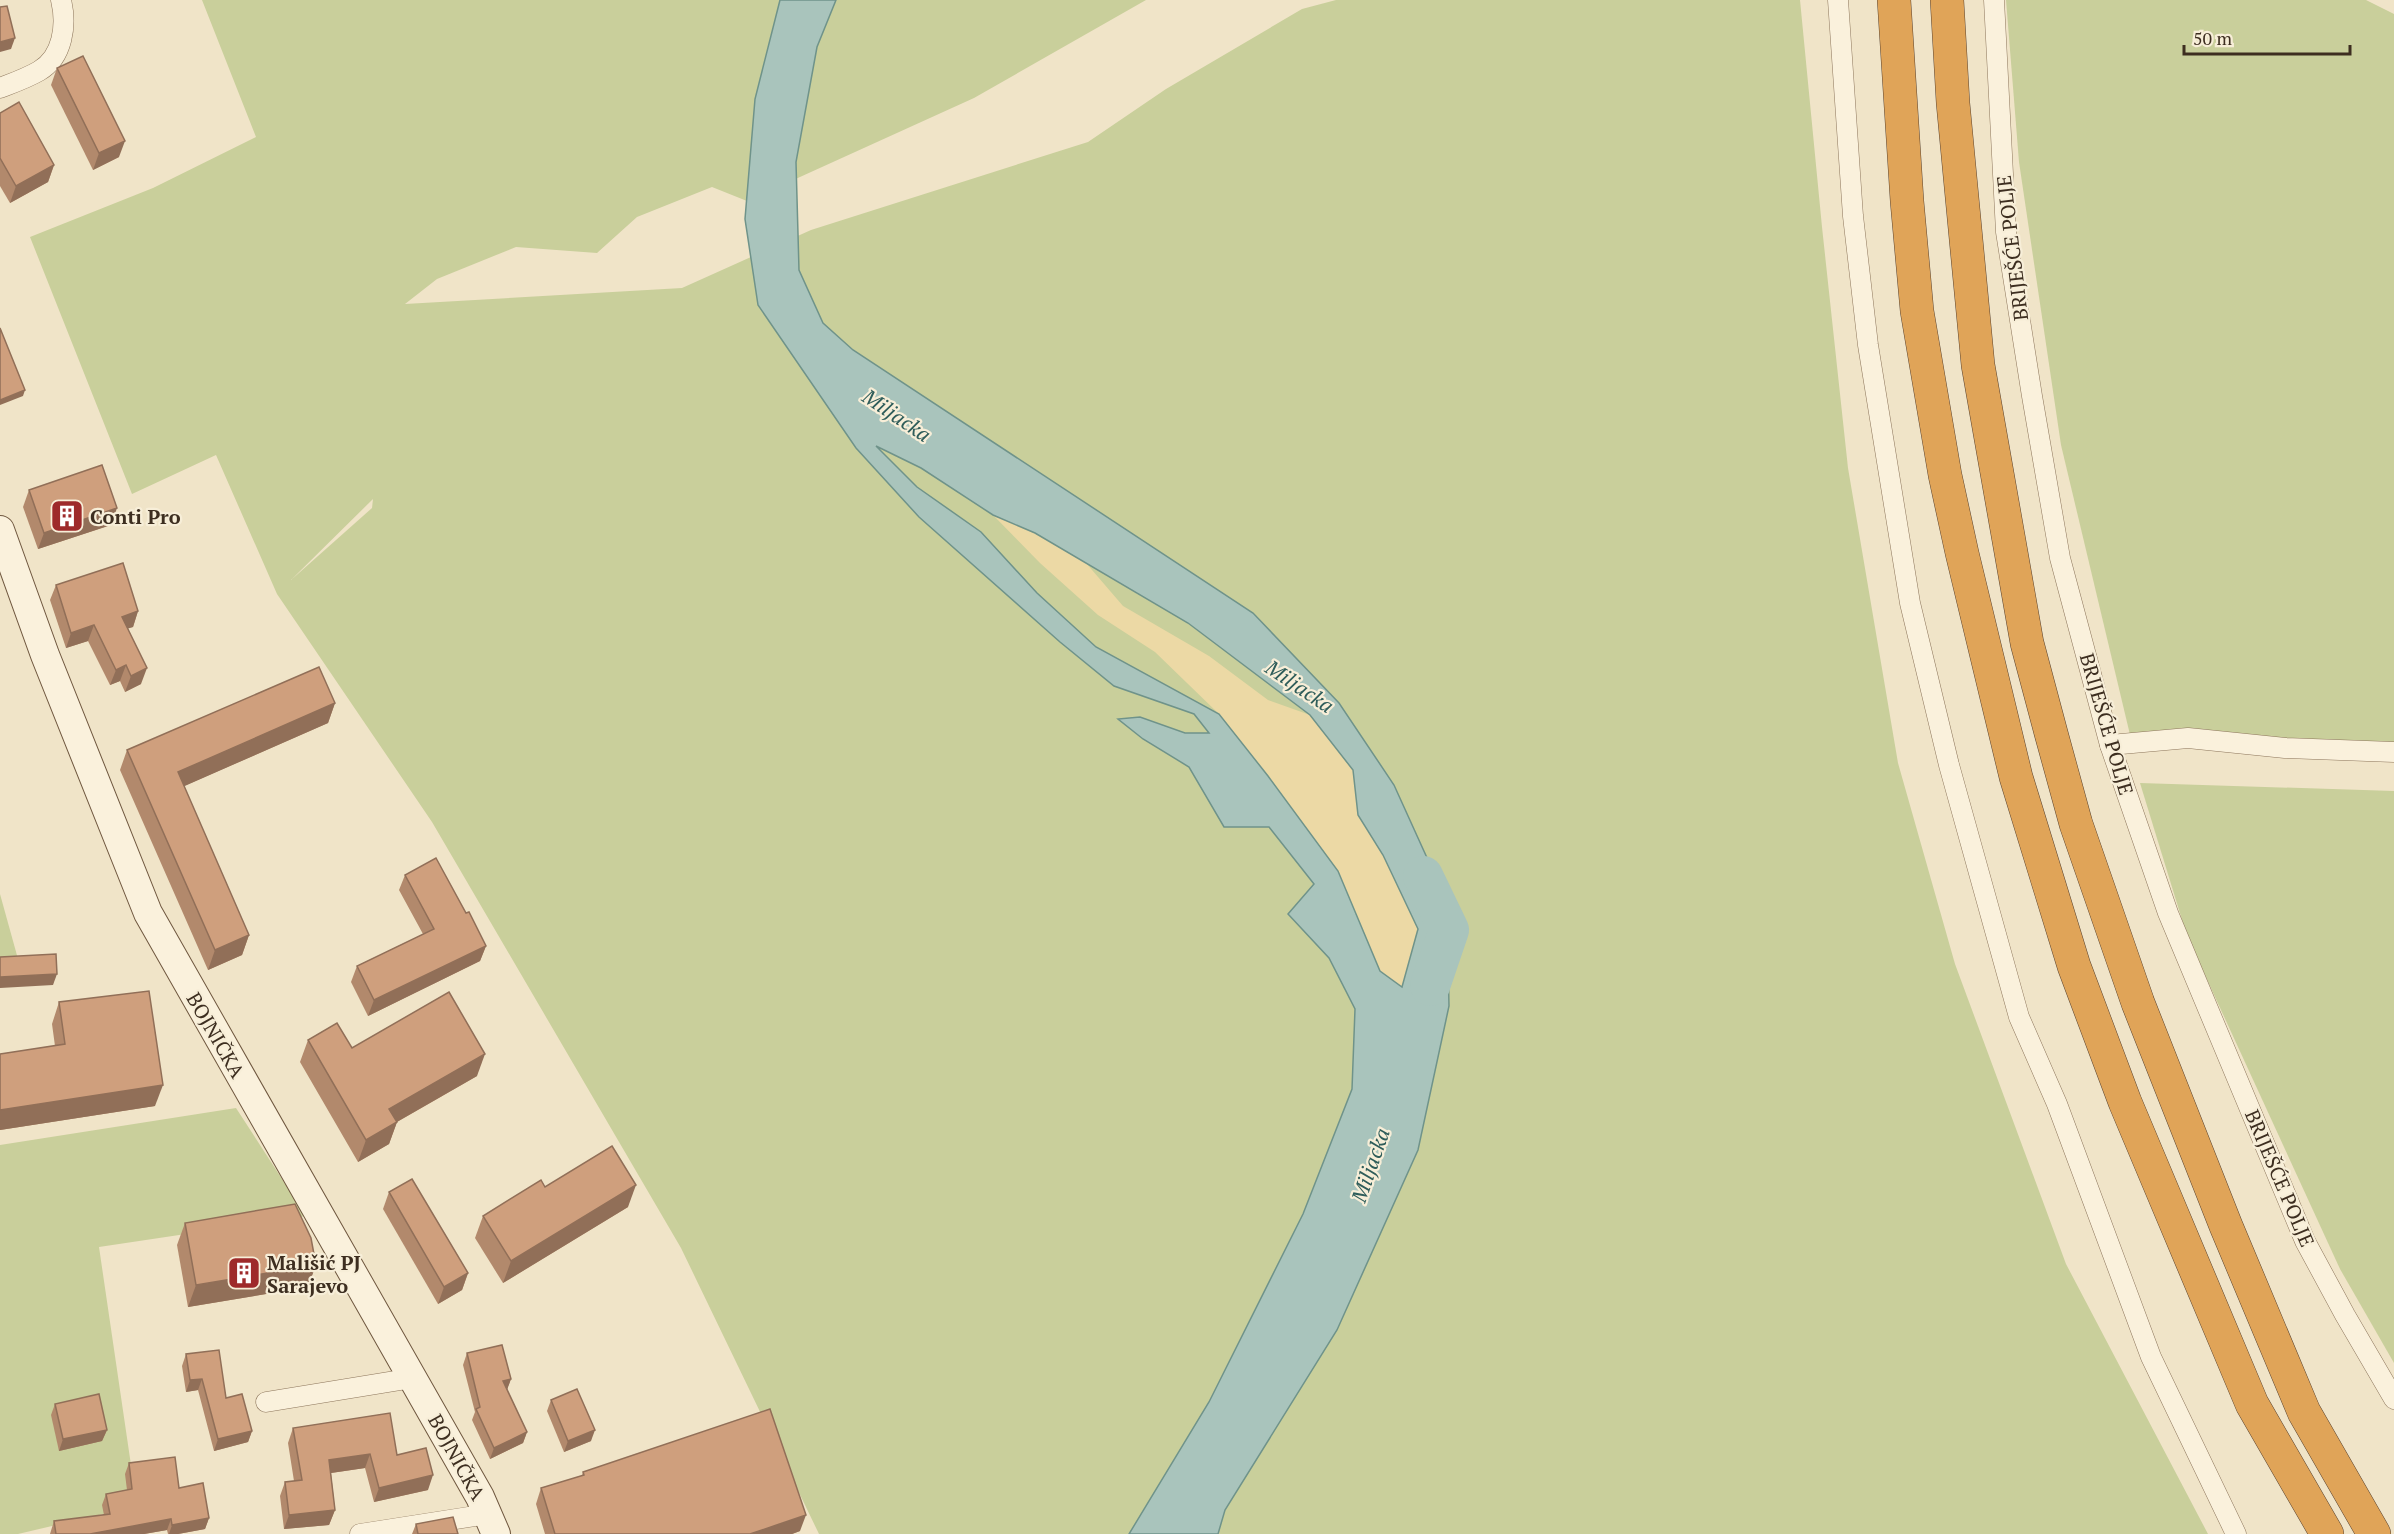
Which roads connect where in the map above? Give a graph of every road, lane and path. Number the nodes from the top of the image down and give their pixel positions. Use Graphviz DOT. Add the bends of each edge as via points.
graph roads {
  1 [pos="61,0"];
  2 [pos="1838,0"];
  3 [pos="1894,0"];
  4 [pos="1947,0"];
  5 [pos="1994,0"];
  6 [pos="0,88"];
  7 [pos="0,530"];
  8 [pos="2110,745"];
  9 [pos="2394,752"];
  10 [pos="413,1378"];
  11 [pos="2394,1399"];
  12 [pos="266,1402"];
  13 [pos="492,1524"];
  14 [pos="360,1534"];
  15 [pos="2236,1534"];
  16 [pos="2328,1534"];
  17 [pos="2374,1534"];
  1 -- 6 [label="street" via="64,31 50,61 40,70"];
  2 -- 15 [label="street" via="1853,216 1868,345 1910,603 1948,765 2019,1017 2057,1104 2151,1357"];
  3 -- 16 [label="highway" via="1917,312 1959,542 2016,777 2074,966 2129,1112 2252,1404"];
  4 -- 17 [label="highway" via="1978,365 2027,643 2076,824 2138,1003 2304,1412"];
  5 -- 8 [label="street, BRIJEŠĆE POLJE" via="2006,232 2060,558"];
  7 -- 10 [label="main road, BOJNIČKA" via="45,655 148,913"];
  8 -- 9 [label="street" via="2188,738 2285,748"];
  8 -- 11 [label="street, BRIJEŠĆE POLJE" via="2168,913 2305,1241"];
  10 -- 12 [label="street"];
  10 -- 13 [label="main road, BOJNIČKA"];
  13 -- 14 [label="street, BOJNIČKA"];
}
